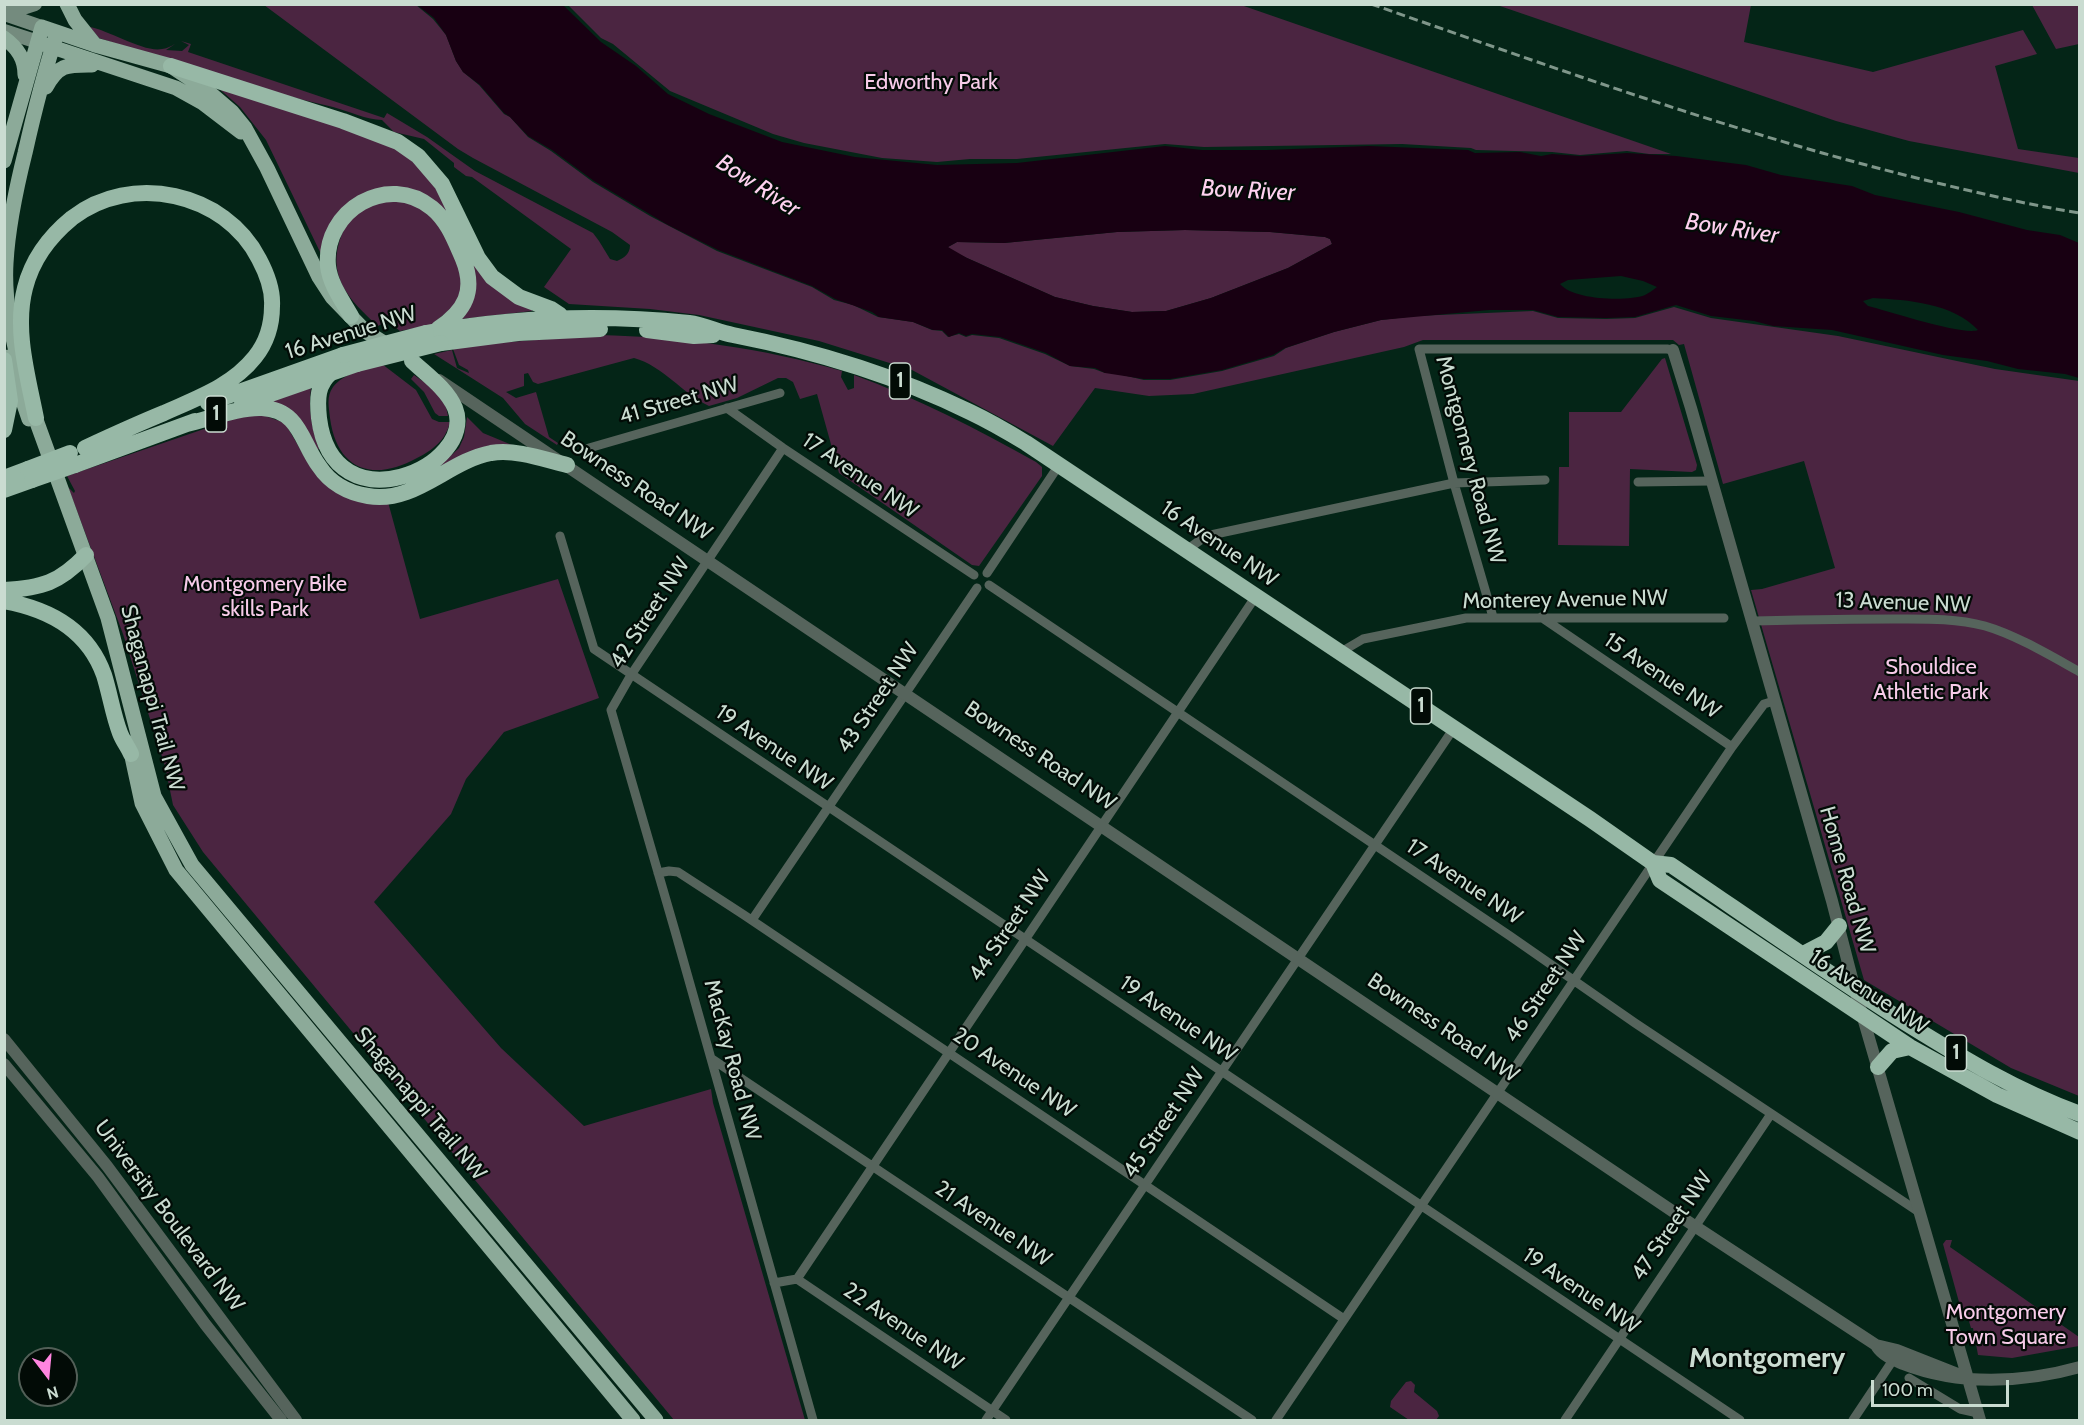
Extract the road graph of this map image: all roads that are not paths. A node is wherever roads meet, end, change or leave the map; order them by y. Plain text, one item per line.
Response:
1 (35, 4) edge
2 (67, 4) edge
3 (4, 14) edge
4 (4, 31) edge
5 (47, 37) junction
6 (4, 38) edge
7 (95, 45) junction
8 (104, 65) junction
9 (171, 66) junction
10 (25, 85) junction
11 (37, 103) junction
12 (250, 139) junction
13 (4, 161) edge
14 (351, 316) junction
15 (564, 318) junction
16 (726, 334) junction
17 (434, 336) junction
18 (4, 345) edge
19 (1673, 350) joint
20 (350, 359) junction
21 (4, 360) edge
22 (412, 361) junction
23 (332, 372) junction
24 (780, 393) dead end
25 (727, 408) junction
26 (36, 418) junction
27 (187, 424) junction
28 (4, 430) edge
29 (589, 448) dead end
30 (783, 448) junction
31 (77, 455) junction
32 (567, 465) junction
33 (1059, 465) junction
34 (30, 474) junction
35 (4, 478) edge
36 (1545, 480) dead end
37 (1711, 481) junction
38 (1638, 482) dead end
39 (1454, 483) junction
40 (4, 490) edge
41 (560, 536) dead end
42 (1188, 549) junction
43 (83, 558) junction
44 (707, 561) junction
45 (987, 573) junction
46 (974, 575) junction
47 (989, 585) junction
48 (977, 588) junction
49 (4, 590) edge
50 (1256, 596) junction
51 (4, 601) edge
52 (1492, 617) junction
53 (1541, 617) junction
54 (1724, 618) dead end
55 (1751, 621) junction
56 (1341, 652) junction
57 (2079, 672) edge
58 (632, 675) junction
59 (905, 693) junction
60 (1774, 701) junction
61 (611, 710) joint
62 (1178, 713) junction
63 (1454, 728) junction
64 (1732, 747) junction
65 (131, 754) junction
66 (828, 807) junction
67 (1102, 825) junction
68 (1374, 845) junction
69 (1653, 863) junction
70 (658, 873) junction
71 (752, 920) junction
72 (1839, 926) junction
73 (1024, 939) junction
74 (1803, 954) junction
75 (1297, 958) junction
76 (1574, 980) junction
77 (1855, 990) junction
78 (1862, 1016) junction
79 (4, 1040) edge
80 (1910, 1047) junction
81 (949, 1053) junction
82 (712, 1059) junction
83 (4, 1064) edge
84 (1878, 1067) junction
85 (1221, 1072) junction
86 (1499, 1093) junction
87 (1771, 1114) junction
88 (2079, 1114) edge
89 (2079, 1132) edge
90 (873, 1166) junction
91 (1146, 1185) junction
92 (1421, 1207) junction
93 (1919, 1212) junction
94 (1696, 1227) junction
95 (797, 1279) junction
96 (774, 1283) junction
97 (1069, 1299) junction
98 (1344, 1319) junction
99 (1619, 1340) junction
100 (1876, 1345) junction
101 (1893, 1360) junction
102 (2079, 1367) edge
103 (1909, 1378) dead end
104 (1968, 1378) junction
105 (992, 1411) junction
106 (1978, 1417) edge
107 (281, 1420) edge
108 (296, 1420) edge
109 (633, 1420) edge
110 (656, 1420) edge
111 (813, 1420) edge
112 (986, 1420) edge
113 (1006, 1420) edge
114 (1252, 1420) edge
115 (1276, 1420) edge
116 (1565, 1420) edge
117 (1740, 1420) edge
118 (1852, 1420) edge

1 - 3 main road
2 - 7 main road
3 - 5 main road, Bowness Road NW
4 - 5 main road, Bowness Road NW
5 - 7 main road, Bowness Road NW
5 - 8 main road, Bowness Road NW
5 - 10 main road
5 - 11 main road, Shaganappi Trail NW
6 - 10 main road
7 - 9 main road, Bowness Road NW
8 - 11 main road
8 - 12 main road, Bowness Road NW
9 - 12 main road, Bowness Road NW
9 - 15 highway
10 - 13 main road
11 - 26 main road, Shaganappi Trail NW
12 - 14 main road, Bowness Road NW
14 - 17 highway
14 - 22 main road, Bowness Road NW
15 - 16 highway, 16 Avenue NW / 1
15 - 17 highway, 16 Avenue NW / 1
16 - 17 highway, 16 Avenue NW / 1
16 - 33 highway, 16 Avenue NW / 1
17 - 20 highway, 16 Avenue NW / 1, bridge
18 - 43 main road, Shaganappi Trail NW
19 - 37 street, Home Road NW
19 - 39 street, Montgomery Road NW
20 - 23 highway, 16 Avenue NW / 1
20 - 31 highway, 16 Avenue NW / 1
21 - 28 highway
22 - 23 highway
22 - 32 street, Bowness Road NW
23 - 27 highway, 16 Avenue NW / 1
24 - 25 street, 41 Street NW
25 - 29 street, 41 Street NW
25 - 30 street, 17 Avenue NW
26 - 31 highway
26 - 43 main road, Shaganappi Trail NW
27 - 31 highway, 16 Avenue NW / 1
27 - 32 highway
30 - 44 street, 42 Street NW
30 - 46 street, 17 Avenue NW
31 - 34 highway, 16 Avenue NW / 1, bridge
32 - 44 street, Bowness Road NW
33 - 42 highway, 16 Avenue NW / 1
33 - 45 street
34 - 35 highway, 16 Avenue NW / 1
34 - 40 highway, 16 Avenue NW / 1
36 - 39 street
37 - 38 street
37 - 55 street, Home Road NW
39 - 42 street
39 - 52 street, Montgomery Road NW
41 - 58 street, 19 Avenue NW
42 - 50 highway, 16 Avenue NW / 1
43 - 49 highway
43 - 65 main road, Shaganappi Trail NW
43 - 110 main road, Shaganappi Trail NW
44 - 58 street, 42 Street NW
44 - 59 street, Bowness Road NW
45 - 46 street
45 - 47 street
46 - 48 street
47 - 48 street
47 - 62 street, 17 Avenue NW
48 - 59 street, 43 Street NW
50 - 56 highway, 16 Avenue NW / 1
50 - 62 street, 44 Street NW
51 - 65 highway
52 - 53 street, Monterey Avenue NW
52 - 56 street, Monterey Avenue NW
53 - 54 street, Monterey Avenue NW
53 - 64 street, 15 Avenue NW
55 - 57 street, 13 Avenue NW
55 - 60 street, Home Road NW
56 - 63 highway, 16 Avenue NW / 1
58 - 61 street, 42 Street NW
58 - 66 street, 19 Avenue NW
59 - 66 street, 43 Street NW
59 - 67 street, Bowness Road NW
60 - 64 street, 46 Street NW
60 - 72 street, Home Road NW
61 - 70 street, MacKay Road NW
62 - 67 street, 44 Street NW
62 - 68 street, 17 Avenue NW
63 - 68 street, 45 Street NW
63 - 69 highway, 16 Avenue NW / 1
64 - 69 street, 46 Street NW
65 - 109 main road, Shaganappi Trail NW
66 - 71 street, 43 Street NW
66 - 73 street, 19 Avenue NW
67 - 73 street, 44 Street NW
67 - 75 street, Bowness Road NW
68 - 75 street, 45 Street NW
68 - 76 street, 17 Avenue NW
69 - 74 highway, 16 Avenue NW / 1
69 - 76 street, 46 Street NW
69 - 78 highway, 16 Avenue NW / 1
70 - 71 street, 20 Avenue NW
70 - 82 street, MacKay Road NW
71 - 81 street, 20 Avenue NW
72 - 74 highway
72 - 77 street, Home Road NW
73 - 81 street, 44 Street NW
73 - 85 street, 19 Avenue NW
74 - 77 highway, 16 Avenue NW / 1
75 - 85 street, 45 Street NW
75 - 86 street, Bowness Road NW
76 - 86 street, 46 Street NW
76 - 87 street, 17 Avenue NW
77 - 78 street, Home Road NW
77 - 88 highway, 16 Avenue NW / 1
78 - 80 highway, 16 Avenue NW / 1
78 - 84 street, Home Road NW
79 - 108 street, University Boulevard NW
80 - 84 highway
80 - 89 highway, 16 Avenue NW / 1
81 - 90 street, 44 Street NW
81 - 91 street, 20 Avenue NW
82 - 90 street, 21 Avenue NW
82 - 96 street, MacKay Road NW
83 - 107 street, University Boulevard NW
84 - 93 street, Home Road NW
85 - 91 street, 45 Street NW
85 - 92 street, 19 Avenue NW
86 - 92 street, 46 Street NW
86 - 94 street, Bowness Road NW
87 - 93 street, 17 Avenue NW
87 - 94 street, 47 Street NW
90 - 95 street, 44 Street NW
90 - 97 street, 21 Avenue NW
91 - 97 street, 45 Street NW
91 - 98 street, 20 Avenue NW
92 - 98 street, 46 Street NW
92 - 99 street, 19 Avenue NW
93 - 104 street, Home Road NW
94 - 99 street, 47 Street NW
94 - 100 street, Bowness Road NW
95 - 96 street
95 - 105 street, 22 Avenue NW
96 - 111 street, MacKay Road NW
97 - 105 street, 45 Street NW
97 - 114 street, 21 Avenue NW
98 - 115 street, 46 Street NW
99 - 116 street, 47 Street NW
99 - 117 street, 19 Avenue NW
100 - 101 street, Bowness Road NW
100 - 104 street, Bowness Road NW
101 - 104 street, Bowness Road NW
101 - 118 street
102 - 104 street, Bowness Road NW
103 - 106 street
104 - 106 street, Home Road NW
105 - 112 street, 45 Street NW
105 - 113 street, 22 Avenue NW

